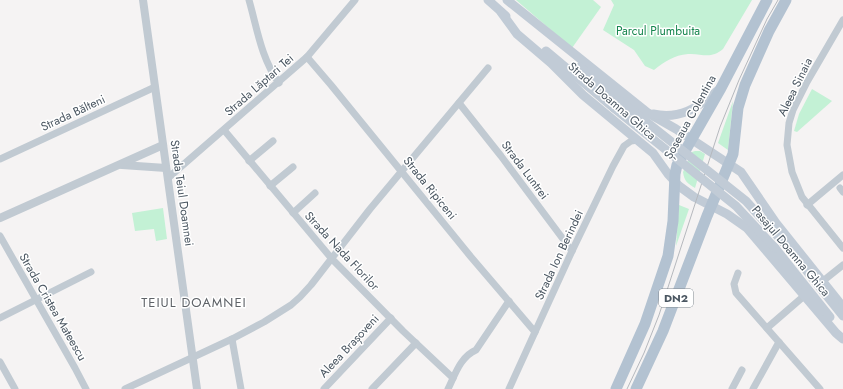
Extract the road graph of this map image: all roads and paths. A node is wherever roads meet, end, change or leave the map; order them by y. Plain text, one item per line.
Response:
1 (143, 0) edge
2 (249, 0) edge
3 (355, 0) edge
4 (488, 0) edge
5 (501, 0) edge
6 (507, 0) edge
7 (767, 0) edge
8 (786, 0) edge
9 (501, 12) junction
10 (843, 20) edge
11 (529, 36) joint
12 (307, 57) junction
13 (488, 68) dead end
14 (279, 82) junction
15 (155, 87) junction
16 (721, 88) junction
17 (459, 103) junction
18 (617, 104) junction
19 (648, 113) junction
20 (224, 130) junction
21 (691, 139) junction
22 (638, 140) junction
23 (273, 141) dead end
24 (163, 145) junction
25 (0, 159) edge
26 (249, 160) junction
27 (729, 164) junction
28 (119, 165) junction
29 (166, 168) junction
30 (293, 168) dead end
31 (402, 171) junction
32 (843, 175) edge
33 (168, 178) junction
34 (674, 181) junction
35 (270, 186) junction
36 (315, 193) dead end
37 (807, 204) junction
38 (711, 205) junction
39 (293, 213) junction
40 (0, 218) edge
41 (0, 236) edge
42 (843, 248) edge
43 (572, 251) junction
44 (332, 259) junction
45 (843, 265) edge
46 (91, 272) dead end
47 (738, 273) dead end
48 (823, 281) junction
49 (804, 296) junction
50 (35, 300) junction
51 (509, 301) junction
52 (843, 307) edge
53 (843, 316) edge
54 (0, 318) edge
55 (391, 318) junction
56 (767, 328) junction
57 (536, 332) junction
58 (843, 334) edge
59 (232, 339) junction
60 (843, 339) edge
61 (779, 342) junction
62 (416, 343) junction
63 (192, 357) junction
64 (0, 362) edge
65 (742, 370) dead end
66 (453, 378) junction
67 (15, 389) edge
68 (86, 389) edge
69 (125, 389) edge
70 (197, 389) edge
71 (241, 389) edge
72 (324, 389) edge
73 (372, 389) edge
74 (448, 389) edge
75 (509, 389) edge
76 (616, 389) edge
77 (636, 389) edge
78 (732, 389) edge
79 (753, 389) edge
80 (820, 389) edge

1 - 15 street, Strada Teiul Doamnei
2 - 14 street
3 - 12 street, Strada Lăptari Tei
4 - 9 main road, Strada Doamna Ghica
5 - 18 main road, Pasajul Doamna Ghica
6 - 19 main road, Strada Doamna Ghica
7 - 16 main road, Șoseaua Colentina / DN2
8 - 27 main road, DN2
9 - 11 main road, Strada Doamna Ghica
9 - 22 main road, Strada Doamna Ghica
10 - 37 street, Aleea Sinaia
11 - 18 main road, Pasajul Doamna Ghica
12 - 14 street, Strada Lăptari Tei
12 - 31 street, Strada Ripiceni
13 - 17 street
14 - 20 street, Strada Lăptari Tei
15 - 24 street, Strada Teiul Doamnei
15 - 25 street, Strada Bălteni
16 - 19 main road
16 - 21 main road, Șoseaua Colentina / DN2
17 - 31 street
17 - 43 street, Strada Luntrei
18 - 53 main road, Pasajul Doamna Ghica, bridge
18 - 58 main road, Pasajul Doamna Ghica, bridge
19 - 21 main road, Strada Doamna Ghica
20 - 26 street, Strada Nada Florilor
20 - 33 street, Strada Lăptari Tei
21 - 27 main road, Strada Doamna Ghica
21 - 34 main road, Șoseaua Colentina / DN2
22 - 34 main road, Strada Doamna Ghica
22 - 43 street, Strada Ion Berindei
23 - 26 street
24 - 28 street
24 - 29 street, Strada Teiul Doamnei
26 - 35 street, Strada Nada Florilor
27 - 38 main road, DN2
27 - 48 main road, Strada Doamna Ghica
28 - 29 street
28 - 40 street
29 - 33 street, Strada Teiul Doamnei
30 - 35 street
31 - 44 street
31 - 51 street, Strada Ripiceni
32 - 37 street
33 - 63 street, Strada Teiul Doamnei
34 - 38 main road, Strada Doamna Ghica
34 - 76 main road, Șoseaua Colentina / DN2
35 - 39 street, Strada Nada Florilor
36 - 39 street
37 - 42 street, Aleea Sinaia
38 - 49 main road, Strada Doamna Ghica
38 - 77 main road, DN2
39 - 44 street, Strada Nada Florilor
41 - 50 street, Strada Cristea Mateescu
43 - 57 street, Strada Ion Berindei
44 - 55 street, Strada Nada Florilor
44 - 59 street
45 - 48 street
46 - 50 street
47 - 56 street
48 - 52 main road, Strada Doamna Ghica
49 - 56 street
49 - 60 main road, Strada Doamna Ghica
50 - 54 street
50 - 68 street, Strada Cristea Mateescu
51 - 57 street, Strada Ripiceni
51 - 66 street
55 - 62 street, Strada Nada Florilor
55 - 72 street, Aleea Brașoveni
56 - 61 street
57 - 75 street, Strada Ion Berindei
59 - 63 street
59 - 71 street
61 - 79 street
61 - 80 street
62 - 66 street, Strada Nada Florilor
62 - 73 street
63 - 69 street
63 - 70 street, Strada Teiul Doamnei
64 - 67 street
65 - 78 street
66 - 74 street

